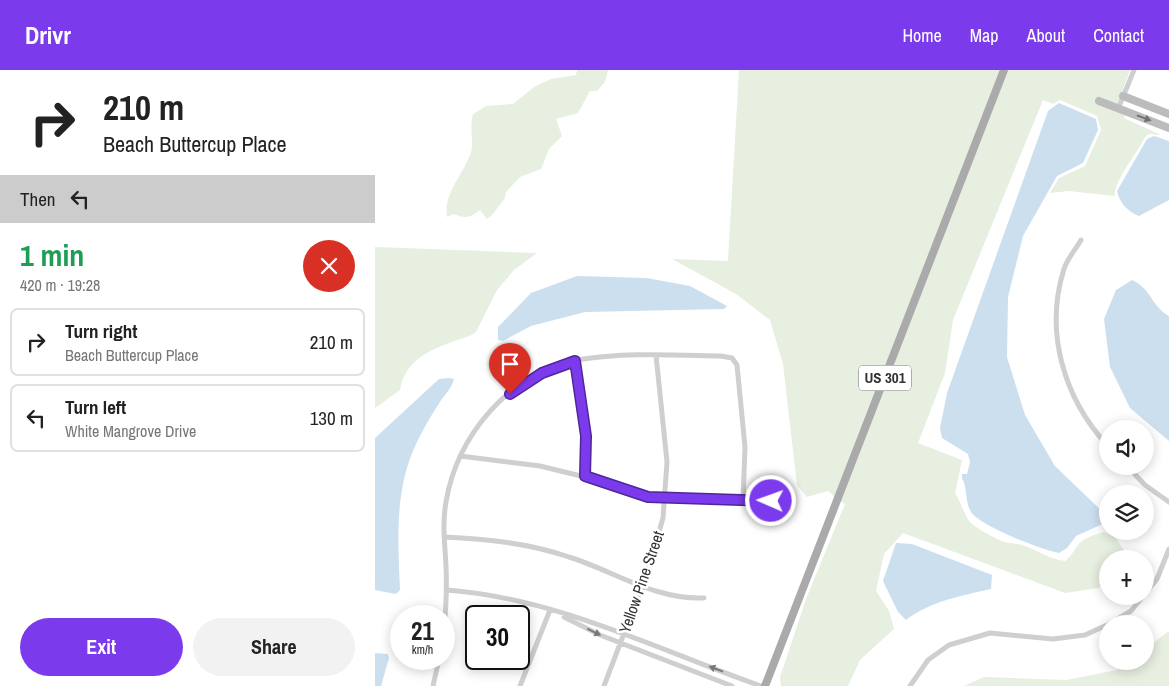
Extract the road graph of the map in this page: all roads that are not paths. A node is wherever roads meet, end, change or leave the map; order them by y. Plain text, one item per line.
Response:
1 (1004, 70) edge
2 (1134, 70) edge
3 (1123, 96) junction
4 (1099, 101) dead end
5 (1118, 109) junction
6 (1169, 114) edge
7 (1169, 128) edge
8 (1081, 240) dead end
9 (656, 355) junction
10 (575, 361) junction
11 (1099, 434) edge
12 (460, 456) junction
13 (1136, 475) edge
14 (585, 476) junction
15 (666, 498) junction
16 (743, 500) junction
17 (785, 502) dead end
18 (1169, 502) edge
19 (444, 537) junction
20 (1169, 549) edge
21 (1154, 582) edge
22 (642, 587) junction
23 (447, 590) junction
24 (703, 598) dead end
25 (446, 605) edge
26 (1135, 605) edge
27 (550, 610) junction
28 (1123, 615) edge
29 (1099, 628) edge
30 (624, 634) junction
31 (620, 643) junction
32 (437, 670) edge
33 (433, 686) edge
34 (520, 686) edge
35 (603, 686) edge
36 (732, 686) edge
37 (761, 686) edge
38 (765, 686) edge
39 (910, 686) edge

1 - 38 main road, US 301
2 - 3 street
3 - 5 street
3 - 6 street
4 - 5 street
5 -> 7 street
8 - 11 street
9 - 10 street
9 - 15 street, Yellow Pine Street
9 - 16 street
10 - 12 street
10 - 14 street
12 - 14 street
12 - 19 street
13 - 18 street
14 - 15 street
15 - 16 street
15 - 22 street, Yellow Pine Street
16 - 17 street
19 - 22 street
19 - 23 street
20 - 21 street
22 - 24 street
22 - 30 street, Yellow Pine Street
23 - 25 street
23 - 27 street
26 - 28 street
27 - 30 street
27 -> 31 street
27 - 34 street
29 - 39 street
30 - 31 street, Yellow Pine Street
37 -> 30 street
31 - 35 street, Yellow Pine Street
31 - 36 street
32 - 33 street

